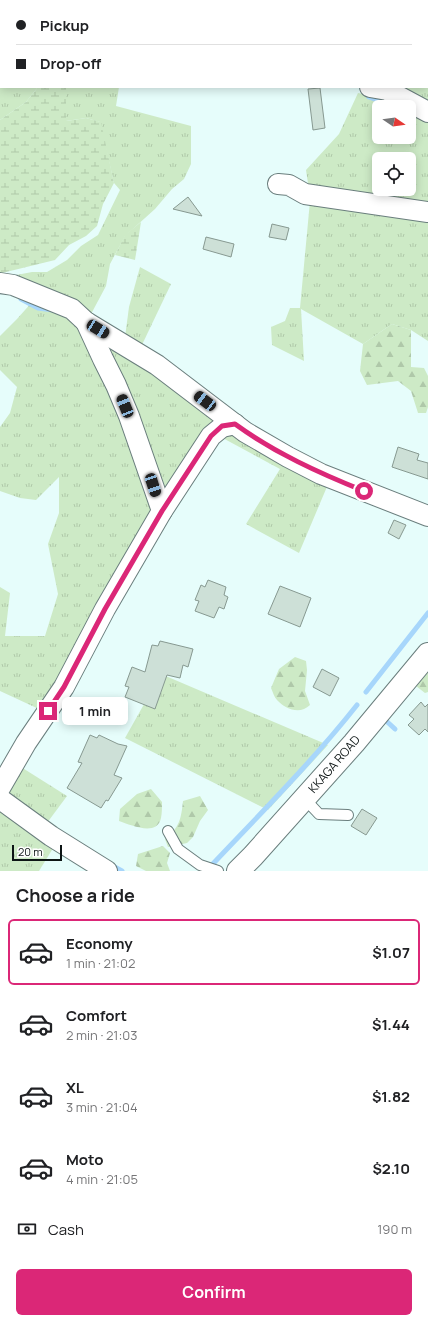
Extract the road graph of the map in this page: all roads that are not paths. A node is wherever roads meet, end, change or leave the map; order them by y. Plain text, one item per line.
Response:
1 (376, 88) edge
2 (428, 112) edge
3 (278, 184) dead end
4 (428, 212) edge
5 (0, 283) edge
6 (86, 322) junction
7 (235, 424) junction
8 (162, 511) junction
9 (428, 516) edge
10 (428, 654) edge
11 (0, 788) edge
12 (304, 798) junction
13 (0, 799) edge
14 (348, 815) dead end
15 (168, 831) dead end
16 (107, 871) edge
17 (218, 871) edge
18 (238, 871) edge

1 - 2 street
3 - 4 street
5 - 6 street
6 - 7 street
6 - 8 street
7 - 8 street
7 - 9 street
8 - 11 street
10 - 12 street, KKAGA ROAD
12 - 14 lane
12 - 18 street, KKAGA ROAD
13 - 16 street
15 - 17 lane

